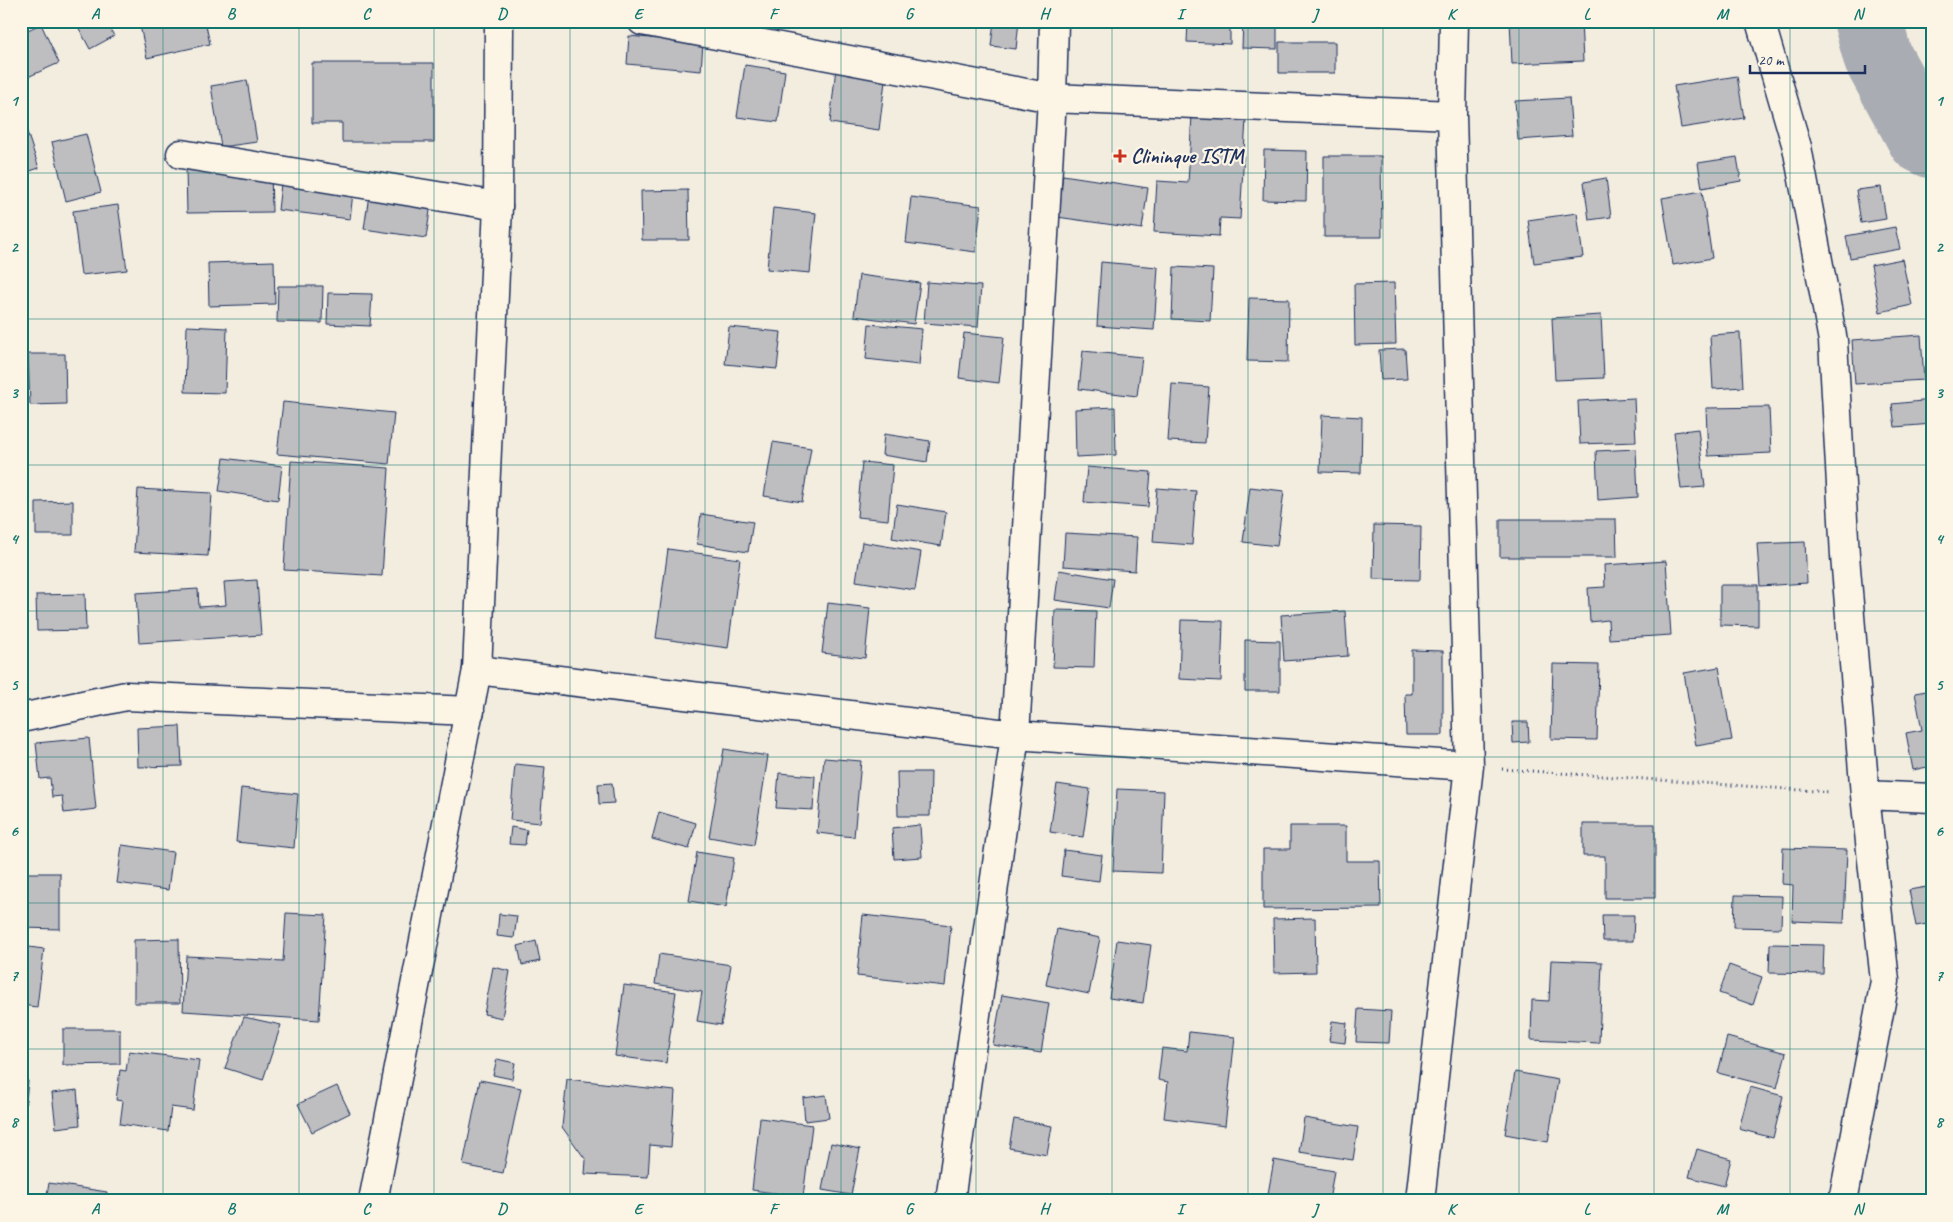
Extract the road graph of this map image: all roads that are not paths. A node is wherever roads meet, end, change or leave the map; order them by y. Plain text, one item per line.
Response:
1 (499, 21) edge
2 (642, 21) edge
3 (1054, 21) edge
4 (1454, 21) edge
5 (1760, 21) edge
6 (1052, 98) junction
7 (1452, 115) junction
8 (181, 154) dead end
9 (498, 206) junction
10 (476, 670) junction
11 (470, 711) junction
12 (21, 718) edge
13 (1015, 735) junction
14 (1469, 766) junction
15 (1865, 794) junction
16 (1932, 798) edge
17 (373, 1201) edge
18 (950, 1201) edge
19 (1420, 1201) edge
20 (1843, 1201) edge

1 - 9 street
2 - 6 street
3 - 6 street
4 - 7 street
5 - 15 street
6 - 7 street
6 - 13 street
7 - 14 street
8 - 9 street
9 - 10 street
10 - 11 street
10 - 13 street
11 - 12 street
11 - 17 street
13 - 14 street
13 - 18 street
14 - 19 street
15 - 16 street
15 - 20 street

